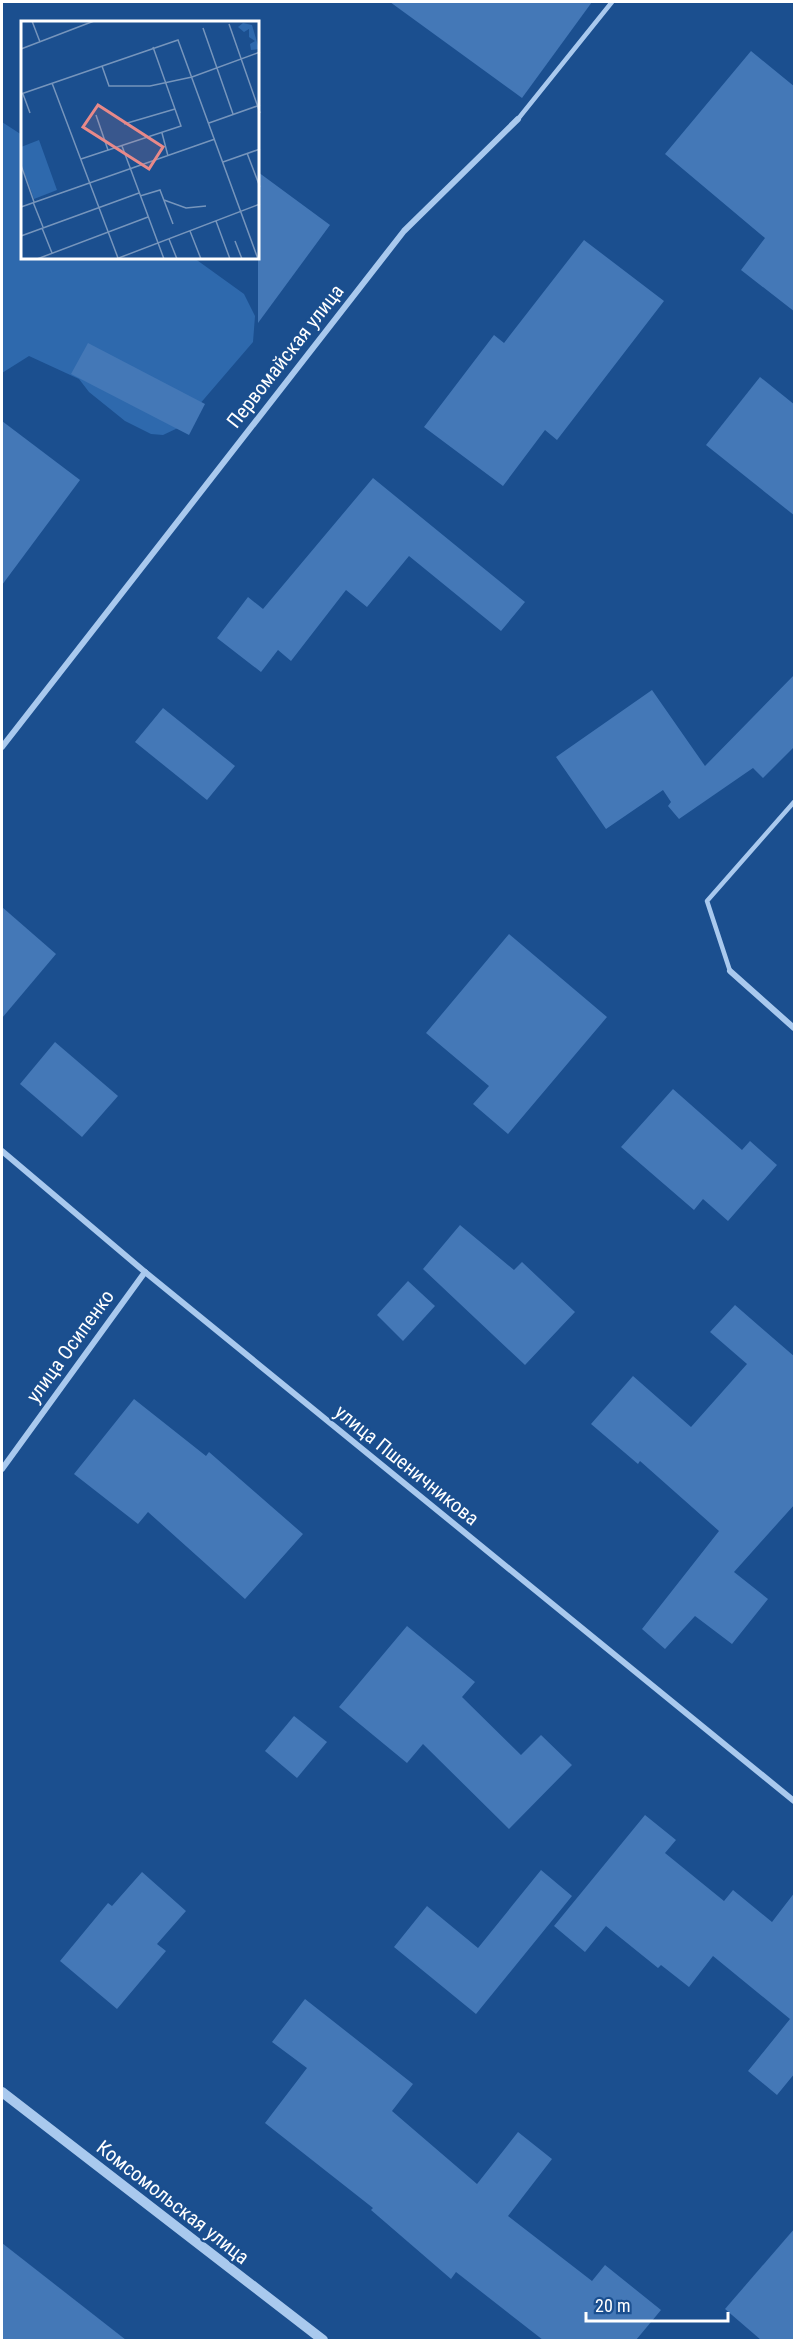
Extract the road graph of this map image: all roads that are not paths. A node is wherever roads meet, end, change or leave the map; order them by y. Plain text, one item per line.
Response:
1 (612, 2) edge
2 (518, 119) joint
3 (2, 747) edge
4 (795, 802) edge
5 (730, 971) joint
6 (795, 1028) edge
7 (2, 1151) edge
8 (145, 1272) junction
9 (2, 1468) edge
10 (795, 1801) edge
11 (2, 2092) edge
12 (323, 2340) edge

1 - 2 lane, Первомайская улица
2 - 3 street, Первомайская улица
4 - 5 lane
5 - 6 street
7 - 8 street, улица Пшеничникова
8 - 9 street, улица Осипенко
8 - 10 street, улица Пшеничникова
11 - 12 street, Комсомольская улица

